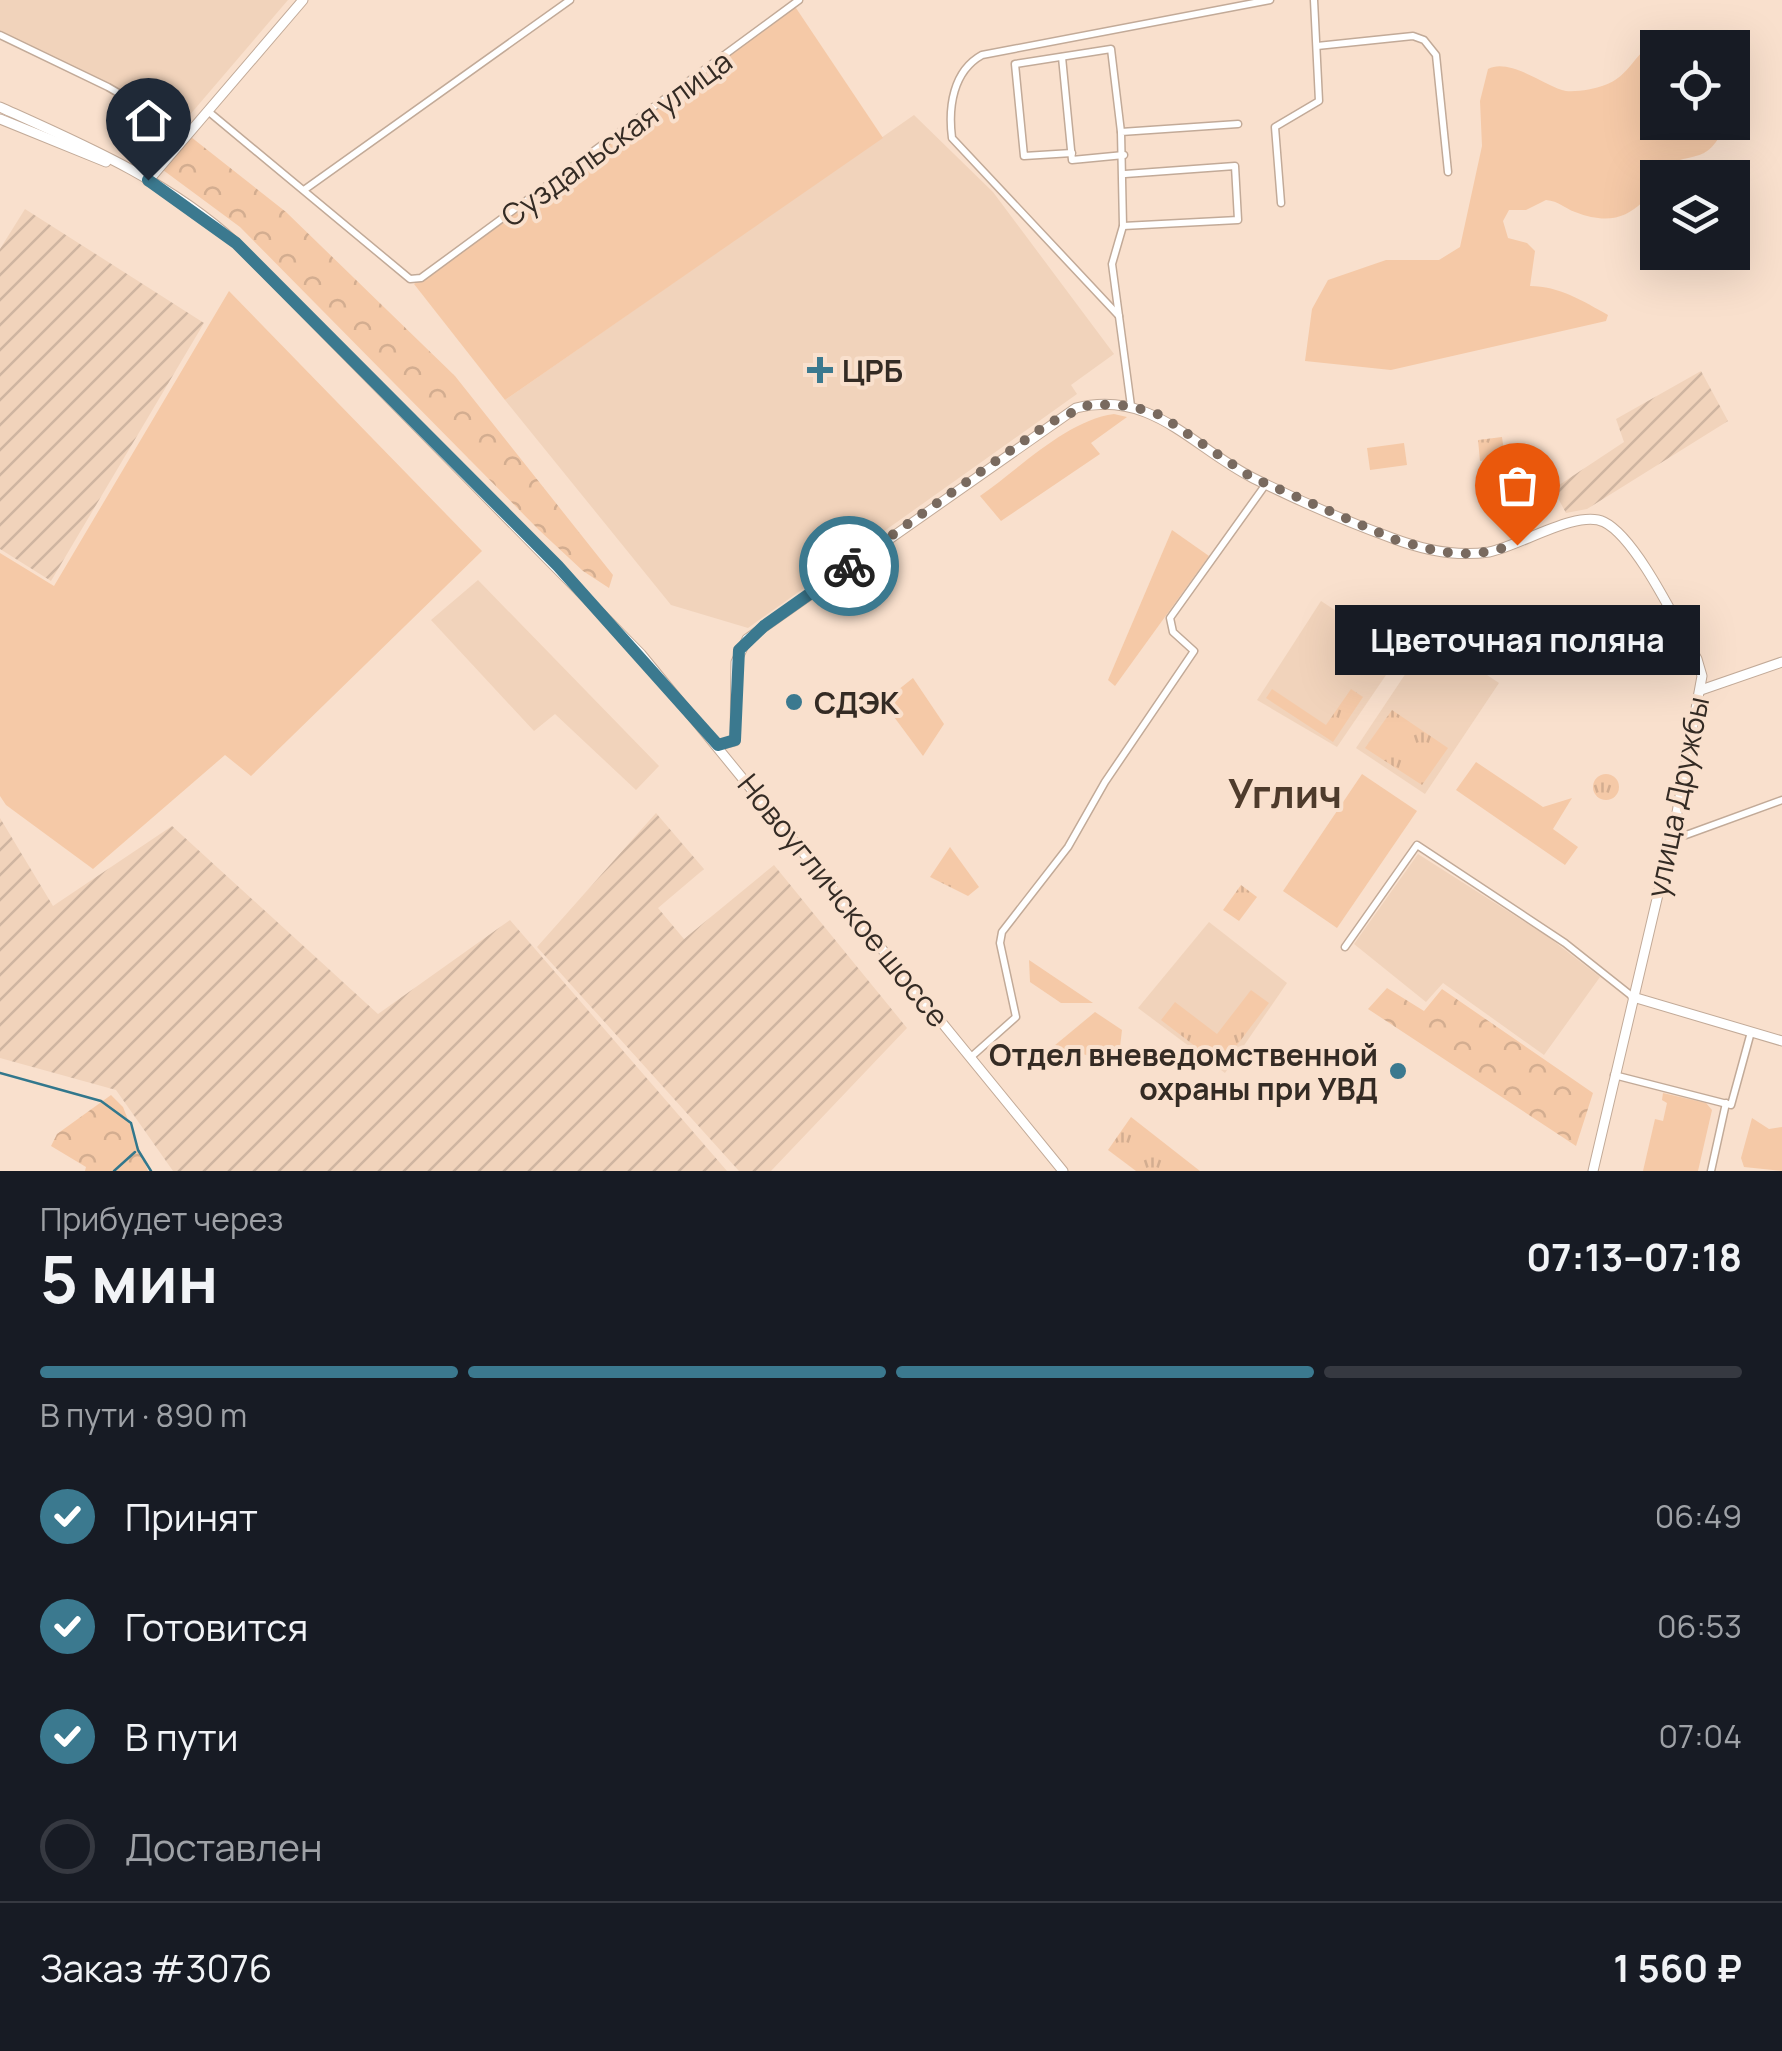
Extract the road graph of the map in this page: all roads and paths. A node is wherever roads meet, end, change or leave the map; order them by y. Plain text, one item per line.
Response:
1 (303, 0) edge
2 (570, 0) edge
3 (800, 0) edge
4 (1270, 0) edge
5 (1314, 0) edge
6 (0, 36) edge
7 (1316, 46) junction
8 (1062, 57) junction
9 (0, 107) edge
10 (208, 112) junction
11 (0, 120) edge
12 (1238, 124) dead end
13 (1120, 132) junction
14 (190, 134) junction
15 (1072, 153) junction
16 (1124, 155) junction
17 (114, 164) junction
18 (1448, 172) dead end
19 (1125, 174) junction
20 (148, 180) junction
21 (304, 190) junction
22 (1282, 203) dead end
23 (1123, 226) junction
24 (1118, 316) junction
25 (1131, 406) junction
26 (1266, 484) junction
27 (1782, 662) edge
28 (1701, 690) junction
29 (735, 740) junction
30 (718, 745) junction
31 (732, 762) junction
32 (1782, 800) edge
33 (1672, 833) junction
34 (1346, 947) dead end
35 (1633, 997) junction
36 (1751, 1031) junction
37 (1782, 1040) edge
38 (971, 1057) junction
39 (1614, 1075) junction
40 (1726, 1103) junction
41 (1064, 1171) edge
42 (1593, 1171) edge
43 (1711, 1171) edge

1 - 10 street
2 - 21 street
3 - 21 street, Суздальская улица
4 - 24 street
5 - 7 street
6 - 14 street
7 - 18 street
7 - 22 street
8 - 13 street
8 - 15 street
8 - 15 street
9 - 17 street, Новоугличское шоссе
10 - 14 street
10 - 21 street
11 - 17 street, Новоугличское шоссе
12 - 13 street
13 - 16 street
14 - 20 street
15 - 16 street
16 - 19 street
17 - 20 street, Новоугличское шоссе
19 - 23 street
19 - 23 street
20 - 30 street, Новоугличское шоссе
23 - 24 street
24 - 25 street
25 - 26 street, улица Дружбы
25 - 29 street, улица Дружбы
26 - 28 street, улица Дружбы
26 - 38 street, Новоугличское шоссе
27 - 28 street
28 - 33 street, улица Дружбы
29 - 30 street
29 - 31 street, улица Дружбы
30 - 31 street, Новоугличское шоссе
31 - 38 street, Новоугличское шоссе
32 - 33 street
33 - 35 street, улица Дружбы
34 - 35 street
35 - 36 street
35 - 39 street, улица Дружбы
36 - 37 street
36 - 40 street
38 - 41 street, Новоугличское шоссе
39 - 40 street
39 - 42 street, улица Дружбы
40 - 43 street

